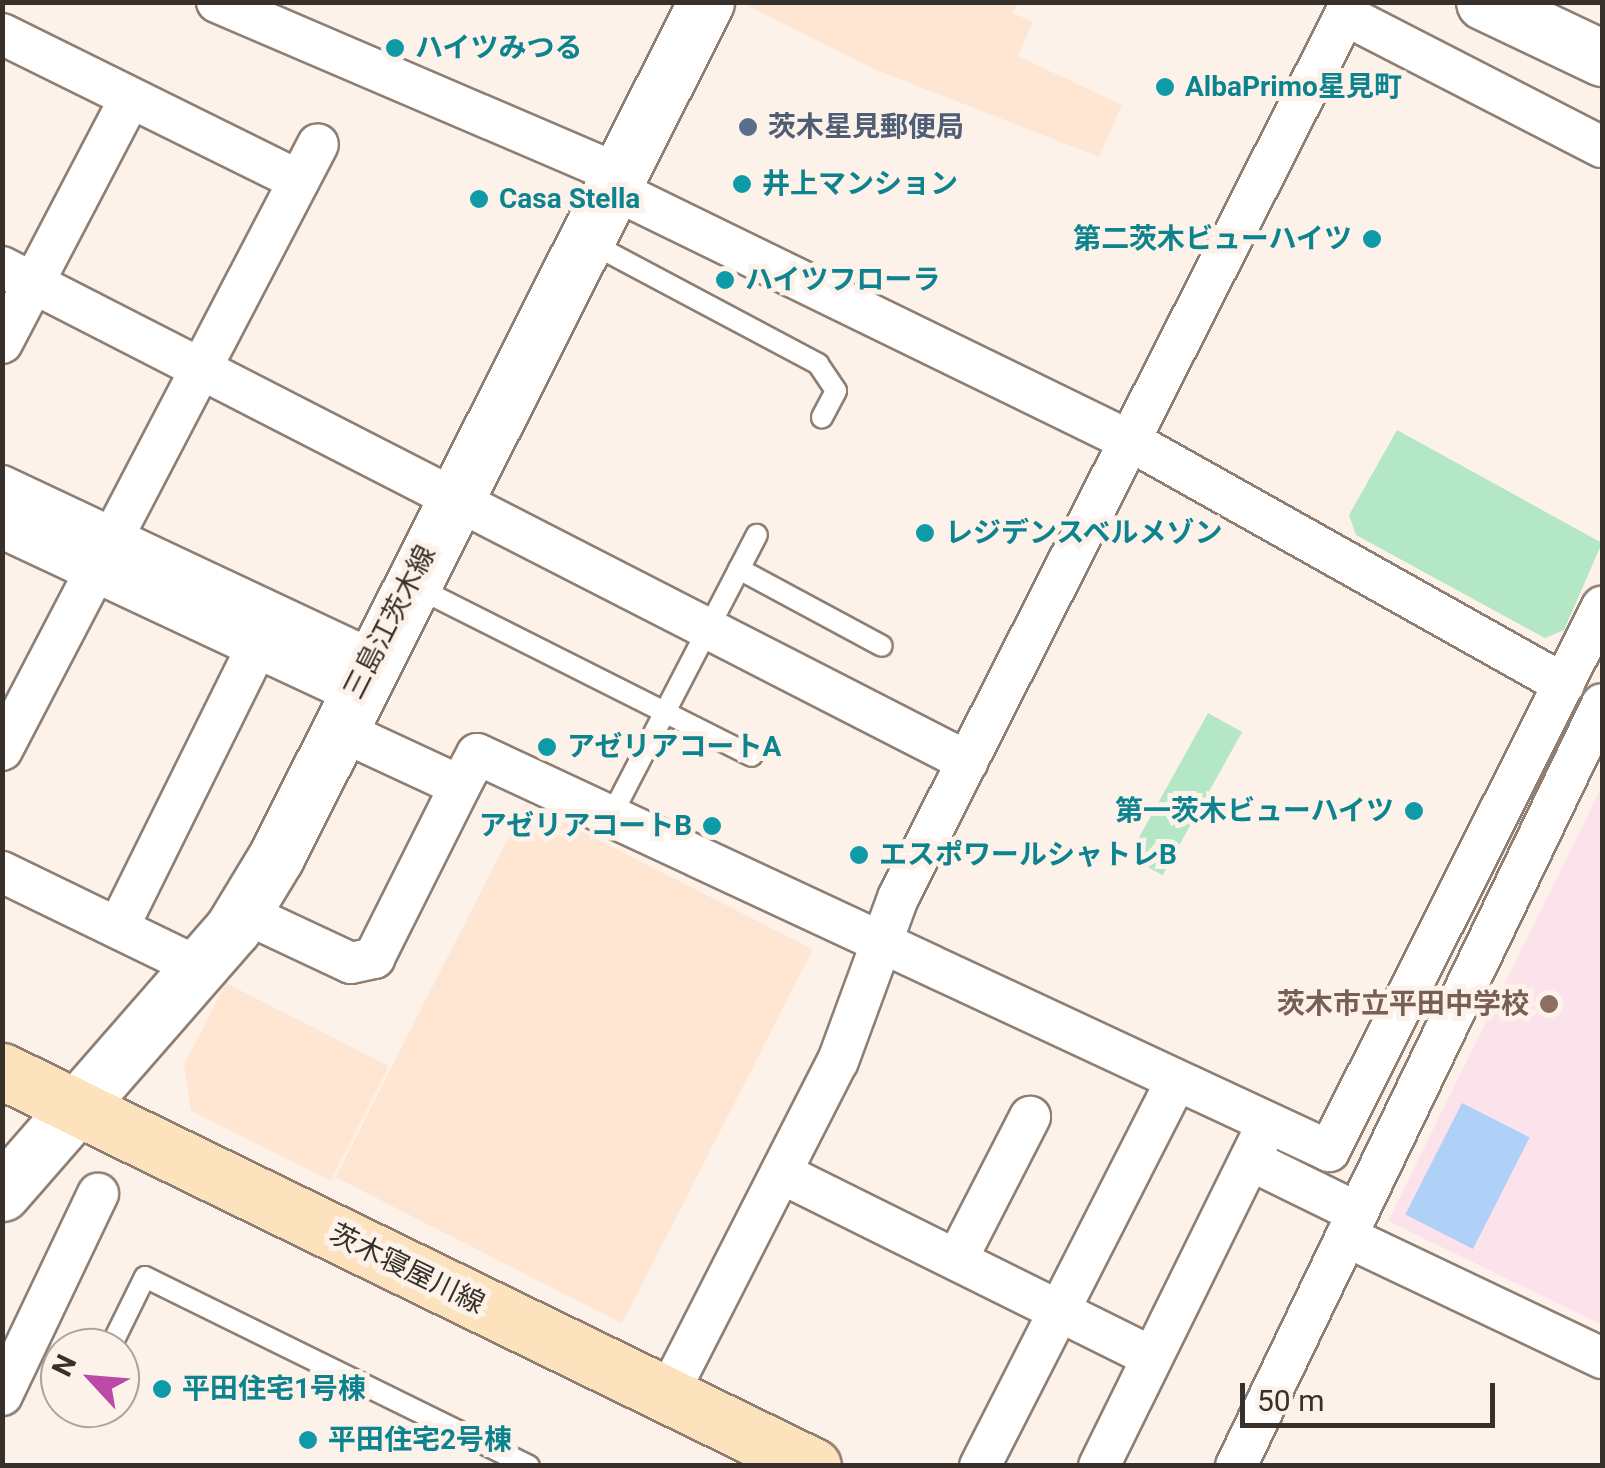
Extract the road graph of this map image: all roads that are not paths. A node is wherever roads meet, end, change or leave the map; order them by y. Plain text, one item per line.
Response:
1 (217, 2) edge
2 (706, 2) edge
3 (1484, 2) edge
4 (2, 34) edge
5 (1602, 58) edge
6 (130, 98) junction
7 (318, 144) dead end
8 (1602, 147) edge
9 (299, 181) junction
10 (617, 182) junction
11 (587, 241) junction
12 (18, 274) edge
13 (2, 343) edge
14 (202, 367) junction
15 (822, 417) dead end
16 (1134, 443) junction
17 (2, 486) edge
18 (454, 494) junction
19 (2, 528) edge
20 (757, 535) dead end
21 (105, 553) junction
22 (739, 568) junction
23 (410, 583) junction
24 (1602, 607) edge
25 (709, 627) junction
26 (265, 630) junction
27 (882, 646) dead end
28 (1564, 684) junction
29 (354, 694) junction
30 (1602, 704) edge
31 (664, 712) junction
32 (2, 750) edge
33 (752, 756) dead end
34 (968, 762) junction
35 (460, 786) junction
36 (610, 818) junction
37 (2, 872) edge
38 (242, 912) junction
39 (118, 928) junction
40 (880, 947) junction
41 (200, 968) junction
42 (2, 1071) edge
43 (1176, 1081) junction
44 (79, 1108) junction
45 (1030, 1117) dead end
46 (1268, 1123) junction
47 (1250, 1160) junction
48 (781, 1173) junction
49 (2, 1193) edge
50 (98, 1194) dead end
51 (1352, 1224) junction
52 (957, 1259) junction
53 (1060, 1308) junction
54 (120, 1328) edge
55 (1152, 1357) junction
56 (1602, 1358) edge
57 (668, 1394) junction
58 (2, 1396) edge
59 (530, 1466) edge
60 (813, 1466) edge
61 (980, 1466) edge
62 (1099, 1466) edge
63 (1236, 1466) edge

1 - 10 street
2 - 10 main road, 三島江茨木線
3 - 5 main road
4 - 6 street
6 - 9 street
6 - 12 street
7 - 9 street
8 - 16 street
9 - 14 street
10 - 11 main road, 三島江茨木線
10 - 16 street
11 - 15 lane
11 - 18 main road, 三島江茨木線
12 - 13 street
12 - 14 street
14 - 18 street
14 - 21 street
16 - 28 street
16 - 34 street
17 - 21 street
18 - 23 main road, 三島江茨木線
18 - 25 street
19 - 21 street
20 - 22 lane
21 - 26 street
21 - 32 street
22 - 25 lane
22 - 27 lane
23 - 29 main road, 三島江茨木線
23 - 31 lane
24 - 28 street
25 - 31 lane
25 - 34 street
26 - 29 street
26 - 39 street
28 - 46 street
29 - 35 street
29 - 38 main road, 三島江茨木線
30 - 51 street
31 - 33 lane
31 - 36 lane
34 - 40 street
35 - 36 street
35 - 38 street
36 - 40 street
37 - 39 street
38 - 41 main road, 三島江茨木線
39 - 41 street
40 - 43 street
40 - 48 street
41 - 44 main road, 三島江茨木線
42 - 44 main road, 茨木寝屋川線
43 - 46 street
43 - 53 street
44 - 49 main road, 三島江茨木線
44 - 57 main road, 茨木寝屋川線
45 - 52 street
46 - 47 street
47 - 51 street
47 - 55 street
48 - 52 street
48 - 57 street
50 - 58 street
51 - 56 street
51 - 63 street
52 - 53 street
53 - 55 street
53 - 61 street
54 - 59 lane
55 - 62 street
57 - 60 main road, 茨木寝屋川線

